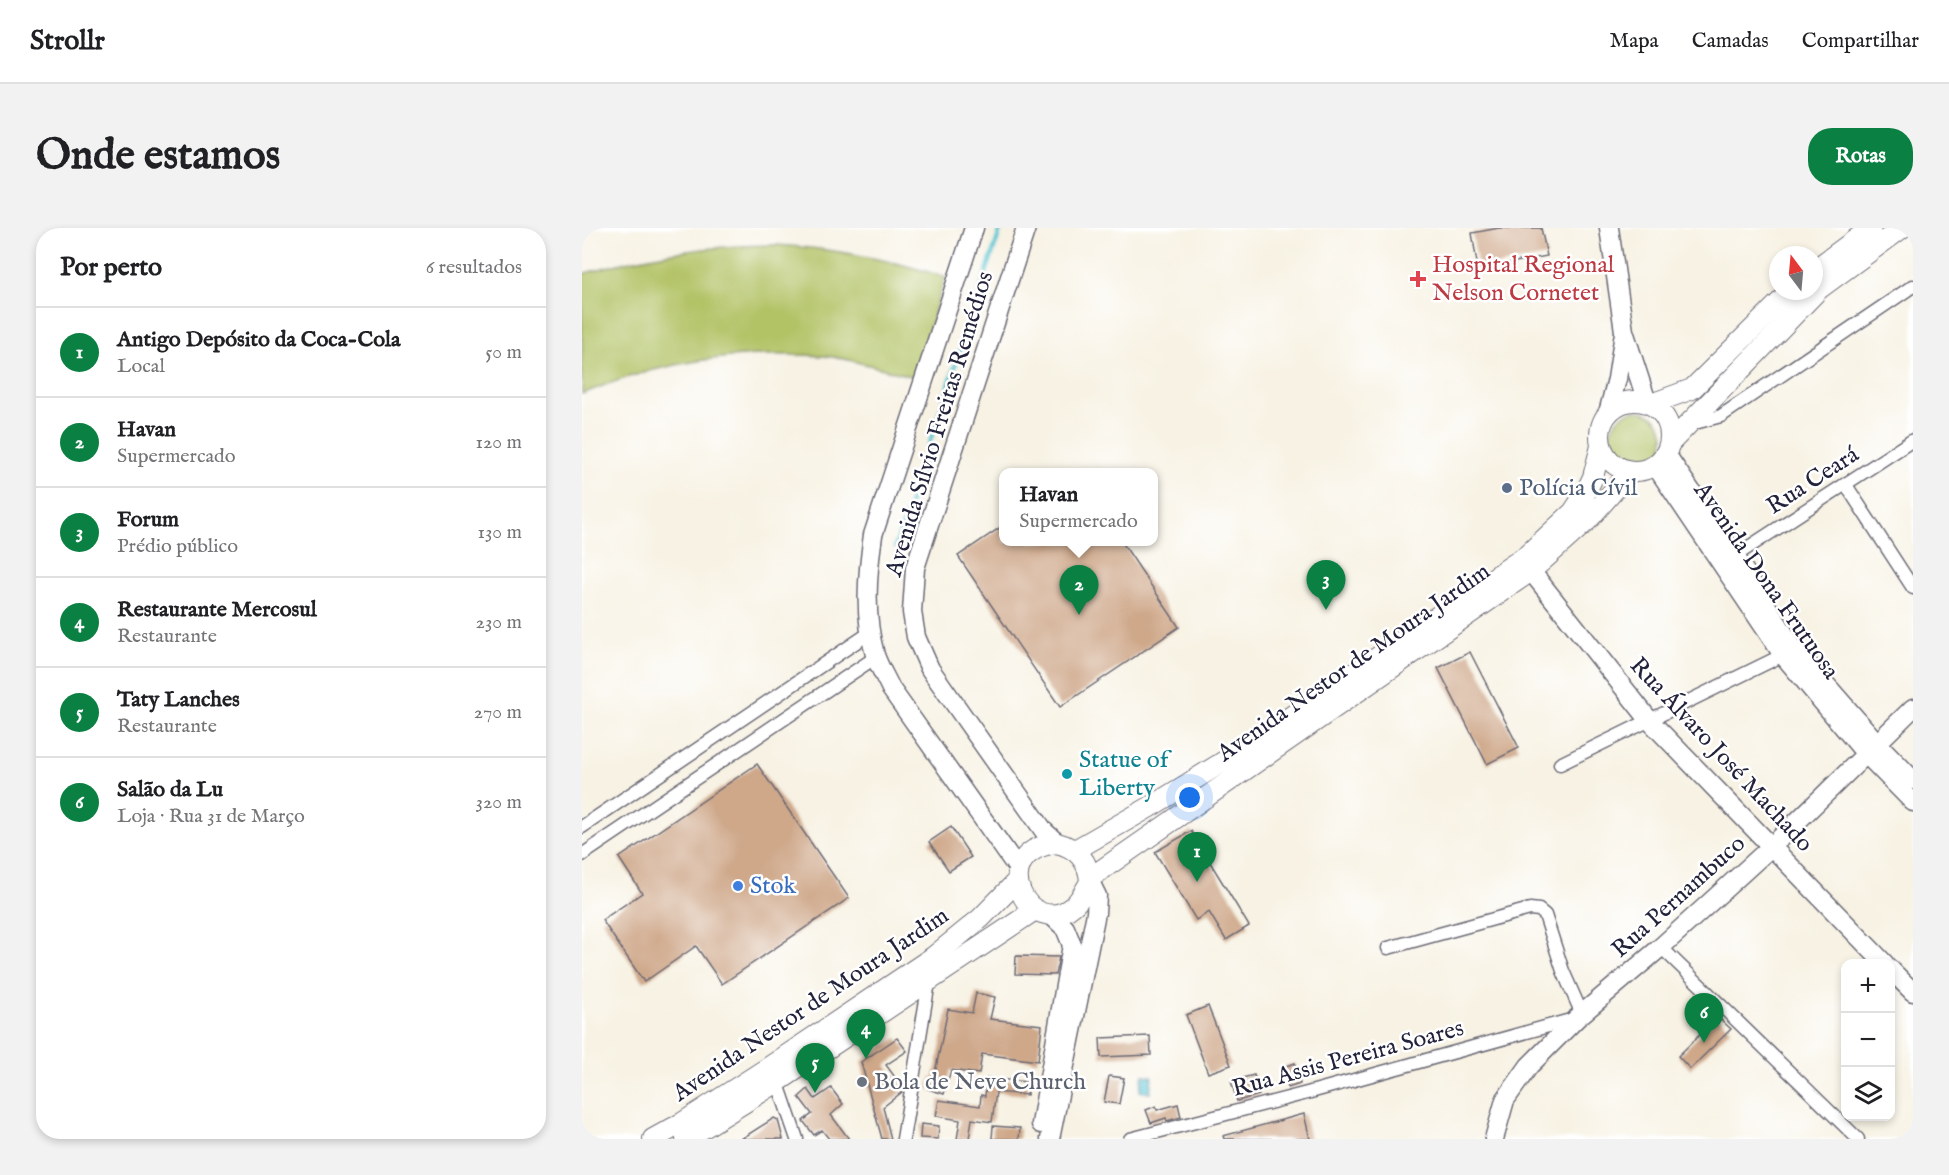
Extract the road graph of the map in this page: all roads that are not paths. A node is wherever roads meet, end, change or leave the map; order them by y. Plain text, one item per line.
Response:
1 (974, 228) edge
2 (1026, 228) edge
3 (1608, 228) edge
4 (1871, 228) edge
5 (1902, 228) edge
6 (1823, 263) edge
7 (1913, 286) edge
8 (1782, 300) edge
9 (1624, 331) junction
10 (1649, 403) junction
11 (1608, 413) junction
12 (1687, 424) junction
13 (1913, 440) edge
14 (1601, 446) junction
15 (1664, 454) junction
16 (1631, 471) junction
17 (1846, 486) junction
18 (1735, 556) junction
19 (1531, 572) junction
20 (1913, 588) edge
21 (871, 632) junction
22 (1783, 655) junction
23 (876, 657) junction
24 (1376, 670) junction
25 (1913, 708) edge
26 (1650, 721) junction
27 (1872, 749) junction
28 (1560, 764) dead end
29 (1913, 780) edge
30 (1913, 802) edge
31 (582, 827) edge
32 (1066, 846) junction
33 (1771, 847) junction
34 (582, 855) edge
35 (1018, 875) junction
36 (1090, 880) junction
37 (1043, 912) junction
38 (1661, 947) junction
39 (1388, 948) dead end
40 (1881, 959) edge
41 (1895, 974) edge
42 (929, 982) junction
43 (1913, 992) edge
44 (1579, 1016) junction
45 (774, 1074) junction
46 (653, 1139) edge
47 (686, 1139) edge
48 (797, 1139) edge
49 (903, 1139) edge
50 (1038, 1139) edge
51 (1050, 1139) edge
52 (1130, 1139) edge
53 (1494, 1139) edge
54 (1858, 1139) edge

1 - 21 street, Avenida Sílvio Freitas Remédios
2 - 32 street, Avenida Sílvio Freitas Remédios
3 - 9 street
4 - 6 main road
5 - 12 main road
7 - 12 street
8 - 10 main road
9 - 10 street
9 - 11 street
10 - 11 main road
10 - 15 main road
11 - 14 main road, Avenida Nestor de Moura Jardim
12 - 15 main road
13 - 17 street, Rua Ceará
14 - 16 main road
14 - 24 main road, Avenida Nestor de Moura Jardim
15 - 16 main road
15 - 18 street, Avenida Dona Frutuosa
15 - 22 street, Avenida Dona Frutuosa
16 - 19 main road, Avenida Nestor de Moura Jardim
17 - 18 street, Rua Ceará
17 - 20 street
18 - 27 street, Avenida Dona Frutuosa
19 - 24 main road, Avenida Nestor de Moura Jardim
19 - 26 street, Rua Álvaro José Machado
21 - 23 street, Avenida Sílvio Freitas Remédios
21 - 31 street
22 - 26 street
22 - 27 street, Avenida Dona Frutuosa
23 - 34 street
23 - 35 street, Avenida Sílvio Freitas Remédios
24 - 32 main road, Avenida Nestor de Moura Jardim
24 - 36 main road, Avenida Nestor de Moura Jardim
25 - 27 street, Rua Pernambuco
26 - 28 street
26 - 33 street, Rua Álvaro José Machado
27 - 29 street, Avenida Dona Frutuosa
27 - 30 street, Avenida Dona Frutuosa
27 - 33 street, Rua Pernambuco
32 - 35 main road, Avenida Nestor de Moura Jardim
32 - 36 main road
33 - 38 street, Rua Pernambuco
33 - 40 street, Rua Álvaro José Machado
35 - 37 main road
35 - 45 main road, Avenida Nestor de Moura Jardim
36 - 37 main road, Avenida Nestor de Moura Jardim
36 - 51 street
37 - 42 main road, Avenida Nestor de Moura Jardim
37 - 50 street
38 - 44 street, Rua Pernambuco
38 - 54 street
39 - 44 street
41 - 43 street
42 - 45 main road, Avenida Nestor de Moura Jardim
42 - 49 street
44 - 52 street, Rua Assis Pereira Soares
44 - 53 street, Rua Pernambuco
45 - 46 main road, Avenida Nestor de Moura Jardim
45 - 47 main road, Avenida Nestor de Moura Jardim
45 - 48 street

